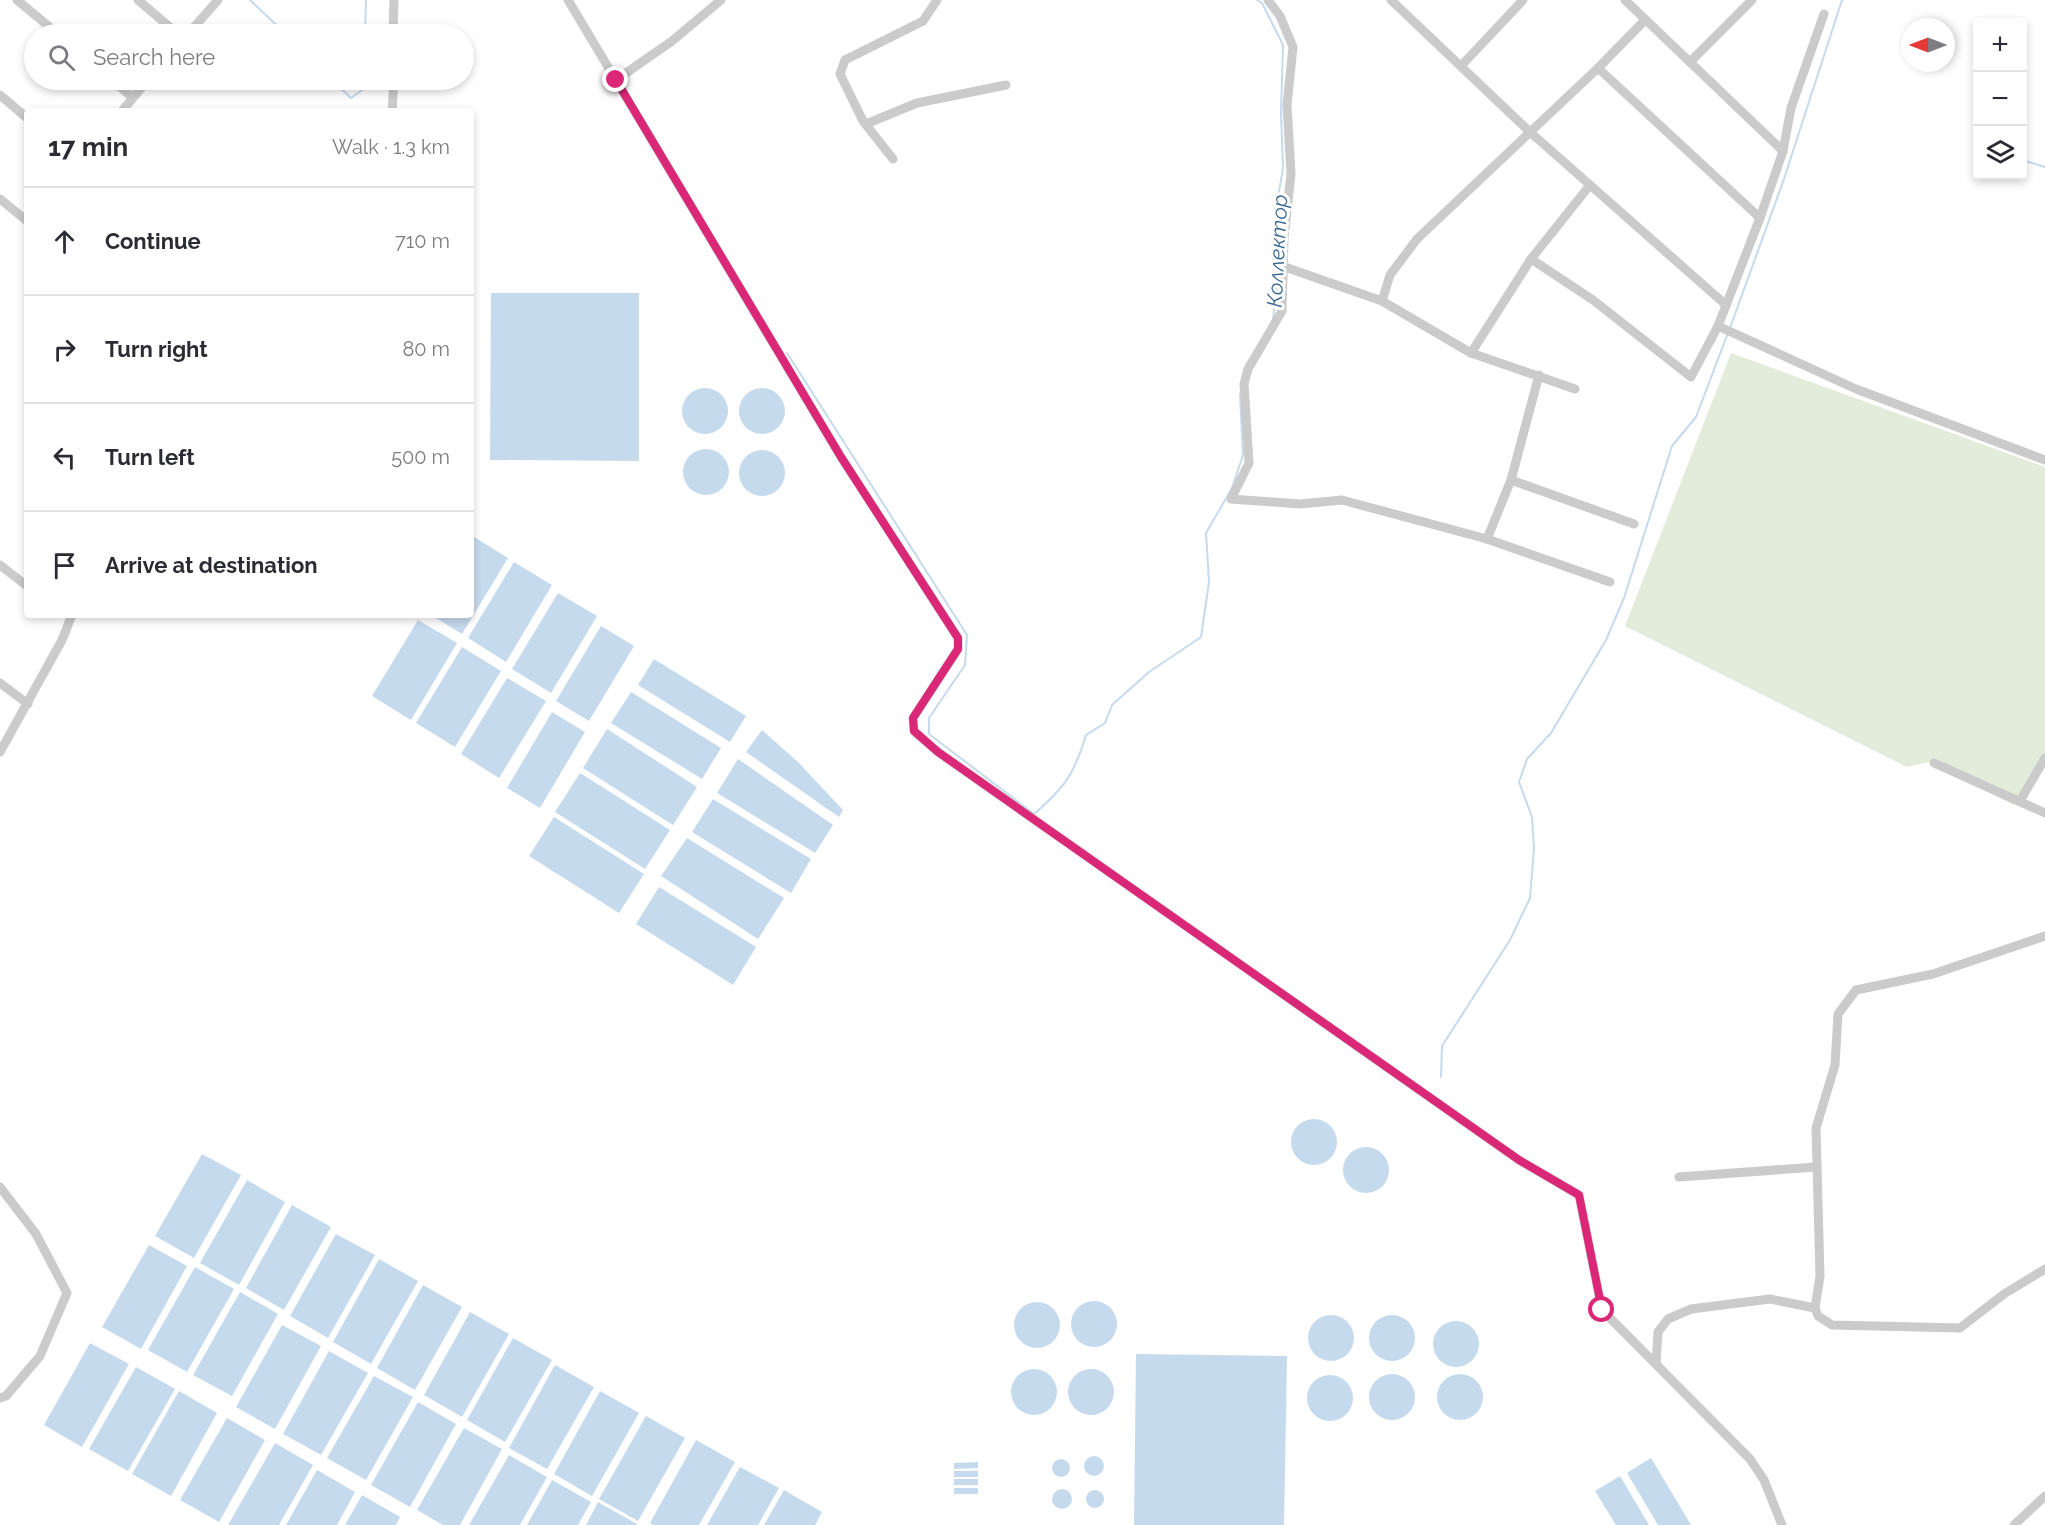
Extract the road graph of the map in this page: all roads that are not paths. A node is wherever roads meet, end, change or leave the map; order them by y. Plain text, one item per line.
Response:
1 (17, 0) edge
2 (138, 0) edge
3 (218, 0) edge
4 (394, 0) edge
5 (568, 0) edge
6 (721, 0) edge
7 (937, 0) edge
8 (1268, 0) edge
9 (1391, 0) edge
10 (1523, 0) edge
11 (1625, 0) edge
12 (1752, 0) edge
13 (1824, 14) dead end
14 (1645, 20) junction
15 (46, 24) edge
16 (166, 24) edge
17 (197, 24) edge
18 (393, 24) edge
19 (1690, 63) junction
20 (1461, 66) junction
21 (1598, 69) junction
22 (616, 80) junction
23 (1006, 85) dead end
24 (124, 90) edge
25 (138, 90) edge
26 (393, 90) edge
27 (0, 95) edge
28 (132, 96) junction
29 (124, 108) edge
30 (392, 108) edge
31 (24, 115) edge
32 (866, 124) junction
33 (1530, 132) junction
34 (1783, 151) junction
35 (893, 159) dead end
36 (1590, 185) junction
37 (0, 199) edge
38 (1760, 218) junction
39 (24, 219) edge
40 (1531, 259) junction
41 (1286, 267) junction
42 (1382, 301) junction
43 (1726, 304) junction
44 (1725, 330) junction
45 (1471, 353) junction
46 (1539, 375) junction
47 (1575, 389) dead end
48 (2045, 460) edge
49 (1511, 480) junction
50 (1634, 524) dead end
51 (1487, 539) junction
52 (0, 566) edge
53 (1610, 582) dead end
54 (24, 584) edge
55 (71, 618) edge
56 (0, 683) edge
57 (28, 704) junction
58 (0, 752) edge
59 (2045, 758) edge
60 (1934, 763) dead end
61 (2020, 801) junction
62 (2045, 813) edge
63 (2045, 936) edge
64 (1815, 1167) junction
65 (1679, 1177) dead end
66 (0, 1187) edge
67 (2045, 1269) edge
68 (1815, 1308) junction
69 (1656, 1364) junction
70 (0, 1398) edge
71 (2045, 1496) edge
72 (1782, 1525) edge
73 (2014, 1525) edge

1 - 15 street
2 - 16 street
3 - 17 street
4 - 18 street
5 - 22 street
6 - 22 street
7 - 32 street
8 - 41 street
9 - 20 street
10 - 20 street
11 - 14 street
12 - 19 street
13 - 34 street
14 - 19 street
14 - 21 street
19 - 34 street
20 - 33 street
21 - 33 street
21 - 38 street
22 - 69 street
23 - 32 street
24 - 28 street
25 - 28 street
26 - 30 street
27 - 31 street
28 - 29 street
32 - 35 street
33 - 36 street
33 - 42 street
34 - 38 street
36 - 40 street
36 - 43 street
37 - 39 street
38 - 43 street
40 - 44 street
40 - 45 street
41 - 42 street
41 - 51 street
42 - 45 street
43 - 44 street
44 - 48 street
45 - 46 street
46 - 47 street
46 - 49 street
49 - 50 street
49 - 51 street
51 - 53 street
52 - 54 street
55 - 57 street
56 - 57 street
57 - 58 street
59 - 61 street
60 - 61 street
61 - 62 street
63 - 64 street
64 - 65 street
64 - 68 street
66 - 70 street
67 - 68 street
68 - 69 street
69 - 72 street
71 - 73 street

